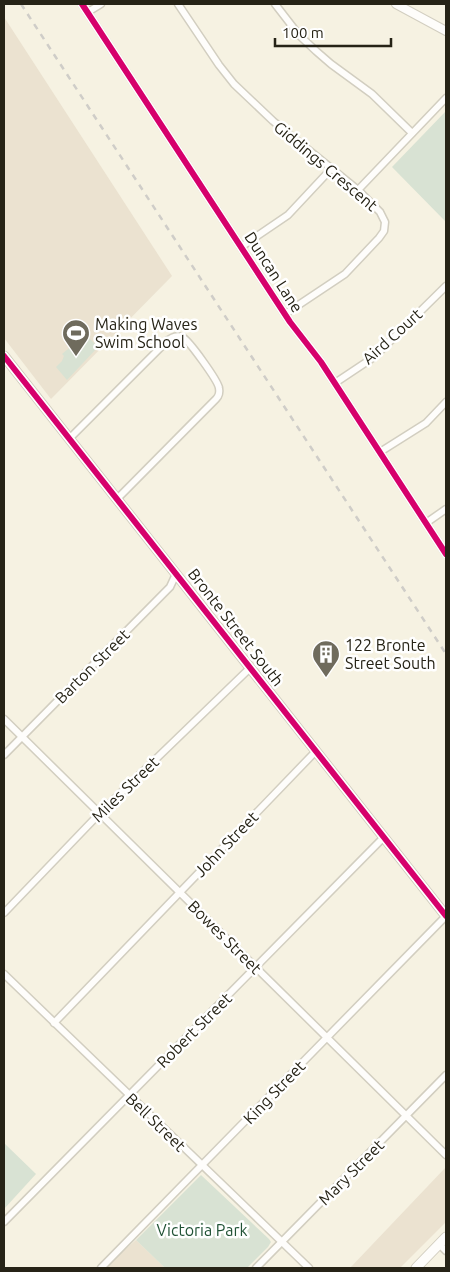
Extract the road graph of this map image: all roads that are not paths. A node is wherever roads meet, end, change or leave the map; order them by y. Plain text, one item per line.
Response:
1 (82, 4) edge
2 (101, 4) edge
3 (178, 4) edge
4 (275, 4) edge
5 (396, 4) edge
6 (88, 12) junction
7 (446, 31) edge
8 (446, 98) edge
9 (412, 133) junction
10 (332, 168) junction
11 (358, 190) junction
12 (241, 247) junction
13 (446, 286) edge
14 (285, 314) junction
15 (4, 356) edge
16 (335, 383) junction
17 (446, 402) edge
18 (69, 439) junction
19 (380, 452) junction
20 (116, 499) junction
21 (446, 509) edge
22 (426, 523) junction
23 (446, 554) edge
24 (176, 574) junction
25 (250, 668) junction
26 (4, 719) edge
27 (22, 737) junction
28 (316, 751) junction
29 (4, 755) edge
30 (100, 814) junction
31 (384, 837) junction
32 (180, 892) junction
33 (4, 913) edge
34 (446, 916) edge
35 (256, 967) junction
36 (4, 974) edge
37 (54, 1023) junction
38 (327, 1037) junction
39 (446, 1075) edge
40 (129, 1096) junction
41 (406, 1116) junction
42 (446, 1155) edge
43 (202, 1165) junction
44 (4, 1222) edge
45 (443, 1240) edge
46 (282, 1242) junction
47 (446, 1251) edge
48 (101, 1268) edge
49 (256, 1268) edge
50 (309, 1268) edge
51 (416, 1268) edge

1 - 6 street, Duncan Lane
2 - 6 street
3 - 10 street, Giddings Crescent
4 - 9 street
5 - 7 street
6 - 12 street, Duncan Lane
8 - 9 street
9 - 11 street
10 - 11 street, Giddings Crescent
10 - 12 street
11 - 14 street, Giddings Crescent
12 - 14 street, Duncan Lane
13 - 16 street, Aird Court
14 - 16 street, Duncan Lane
15 - 18 main road, Bronte Street South
16 - 19 street, Duncan Lane
17 - 19 street
18 - 20 main road, Bronte Street South
18 - 20 street
19 - 22 street, Duncan Lane
20 - 24 main road, Bronte Street South
21 - 22 street
22 - 23 street, Duncan Lane
24 - 25 main road, Bronte Street South
24 - 27 street, Barton Street
25 - 28 main road, Bronte Street South
25 - 30 street, Miles Street
26 - 27 street, Bowes Street
27 - 29 street, Barton Street
27 - 30 street, Bowes Street
28 - 31 main road, Bronte Street South
28 - 32 street, John Street
30 - 32 street, Bowes Street
30 - 33 street, Miles Street
31 - 34 main road, Bronte Street South
31 - 35 street, Robert Street
32 - 35 street, Bowes Street
32 - 37 street, John Street
34 - 38 street, King Street
35 - 38 street, Bowes Street
35 - 40 street, Robert Street
36 - 37 street, Bell Street
37 - 40 street, Bell Street
38 - 41 street, Bowes Street
38 - 43 street, King Street
39 - 41 street, Mary Street
40 - 43 street, Bell Street
40 - 44 street, Robert Street
41 - 42 street, Bowes Street
41 - 46 street, Mary Street
43 - 46 street, Bell Street
43 - 48 street, King Street
45 - 47 street
45 - 51 main road
46 - 49 street, Mary Street
46 - 50 street, Bell Street

